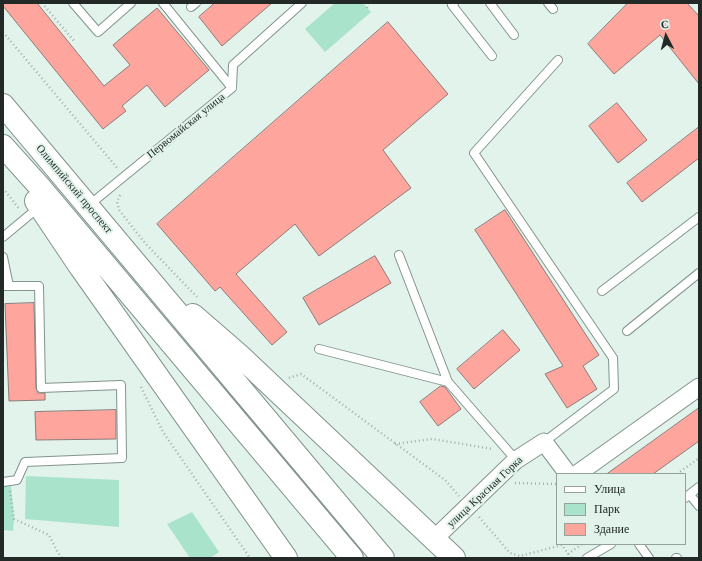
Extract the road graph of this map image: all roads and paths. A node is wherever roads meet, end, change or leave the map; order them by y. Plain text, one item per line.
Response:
1 (42, 3) edge
2 (73, 3) edge
3 (131, 3) edge
4 (163, 3) edge
5 (302, 3) edge
6 (368, 3) edge
7 (454, 3) edge
8 (490, 3) edge
9 (368, 8) dead end
10 (3, 32) edge
11 (514, 35) dead end
12 (75, 42) dead end
13 (492, 56) dead end
14 (558, 60) dead end
15 (232, 88) junction
16 (3, 105) edge
17 (3, 146) edge
18 (3, 154) edge
19 (124, 177) junction
20 (88, 206) junction
21 (40, 207) junction
22 (699, 216) edge
23 (3, 237) edge
24 (399, 255) dead end
25 (3, 257) edge
26 (144, 273) junction
27 (699, 273) edge
28 (6, 286) edge
29 (602, 291) dead end
30 (202, 302) dead end
31 (627, 331) dead end
32 (319, 349) dead end
33 (288, 378) dead end
34 (138, 382) dead end
35 (448, 382) junction
36 (699, 387) edge
37 (544, 442) junction
38 (394, 444) junction
39 (514, 456) junction
40 (699, 458) edge
41 (567, 473) edge
42 (578, 473) edge
43 (678, 473) edge
44 (6, 482) edge
45 (512, 483) dead end
46 (556, 484) edge
47 (699, 487) edge
48 (699, 494) edge
49 (688, 496) edge
50 (469, 506) junction
51 (699, 506) edge
52 (434, 539) junction
53 (580, 545) edge
54 (609, 545) edge
55 (640, 545) edge
56 (568, 554) junction
57 (62, 558) edge
58 (250, 558) edge
59 (286, 558) edge
60 (352, 558) edge
61 (383, 558) edge
62 (454, 558) edge
63 (571, 558) edge
64 (587, 558) edge
65 (649, 558) edge

1 - 12 path
2 - 3 lane
4 - 15 lane
5 - 15 lane, Первомайская улица
6 - 9 path
7 - 13 lane
8 - 11 lane
10 - 19 path
14 - 37 lane
15 - 19 lane, Первомайская улица
16 - 20 main road, Олимпийский проспект
17 - 60 main road
18 - 21 main road
19 - 20 lane, Первомайская улица
19 - 30 path
20 - 26 main road, Олимпийский проспект
21 - 23 lane
21 - 59 main road
22 - 29 lane
24 - 35 lane
25 - 28 lane
26 - 52 main road
26 - 61 main road
27 - 31 lane
28 - 44 lane
32 - 35 lane
33 - 38 path
34 - 58 path
35 - 39 lane
36 - 42 street
37 - 39 street, улица Красная Горка
37 - 41 street
38 - 39 path
38 - 50 path
39 - 50 street, улица Красная Горка
40 - 43 path
44 - 57 path
45 - 46 path
47 - 49 lane
48 - 49 lane
49 - 51 lane
50 - 52 street, улица Красная Горка
50 - 56 path
52 - 62 main road
53 - 56 path
54 - 64 lane
55 - 65 lane
56 - 63 path

